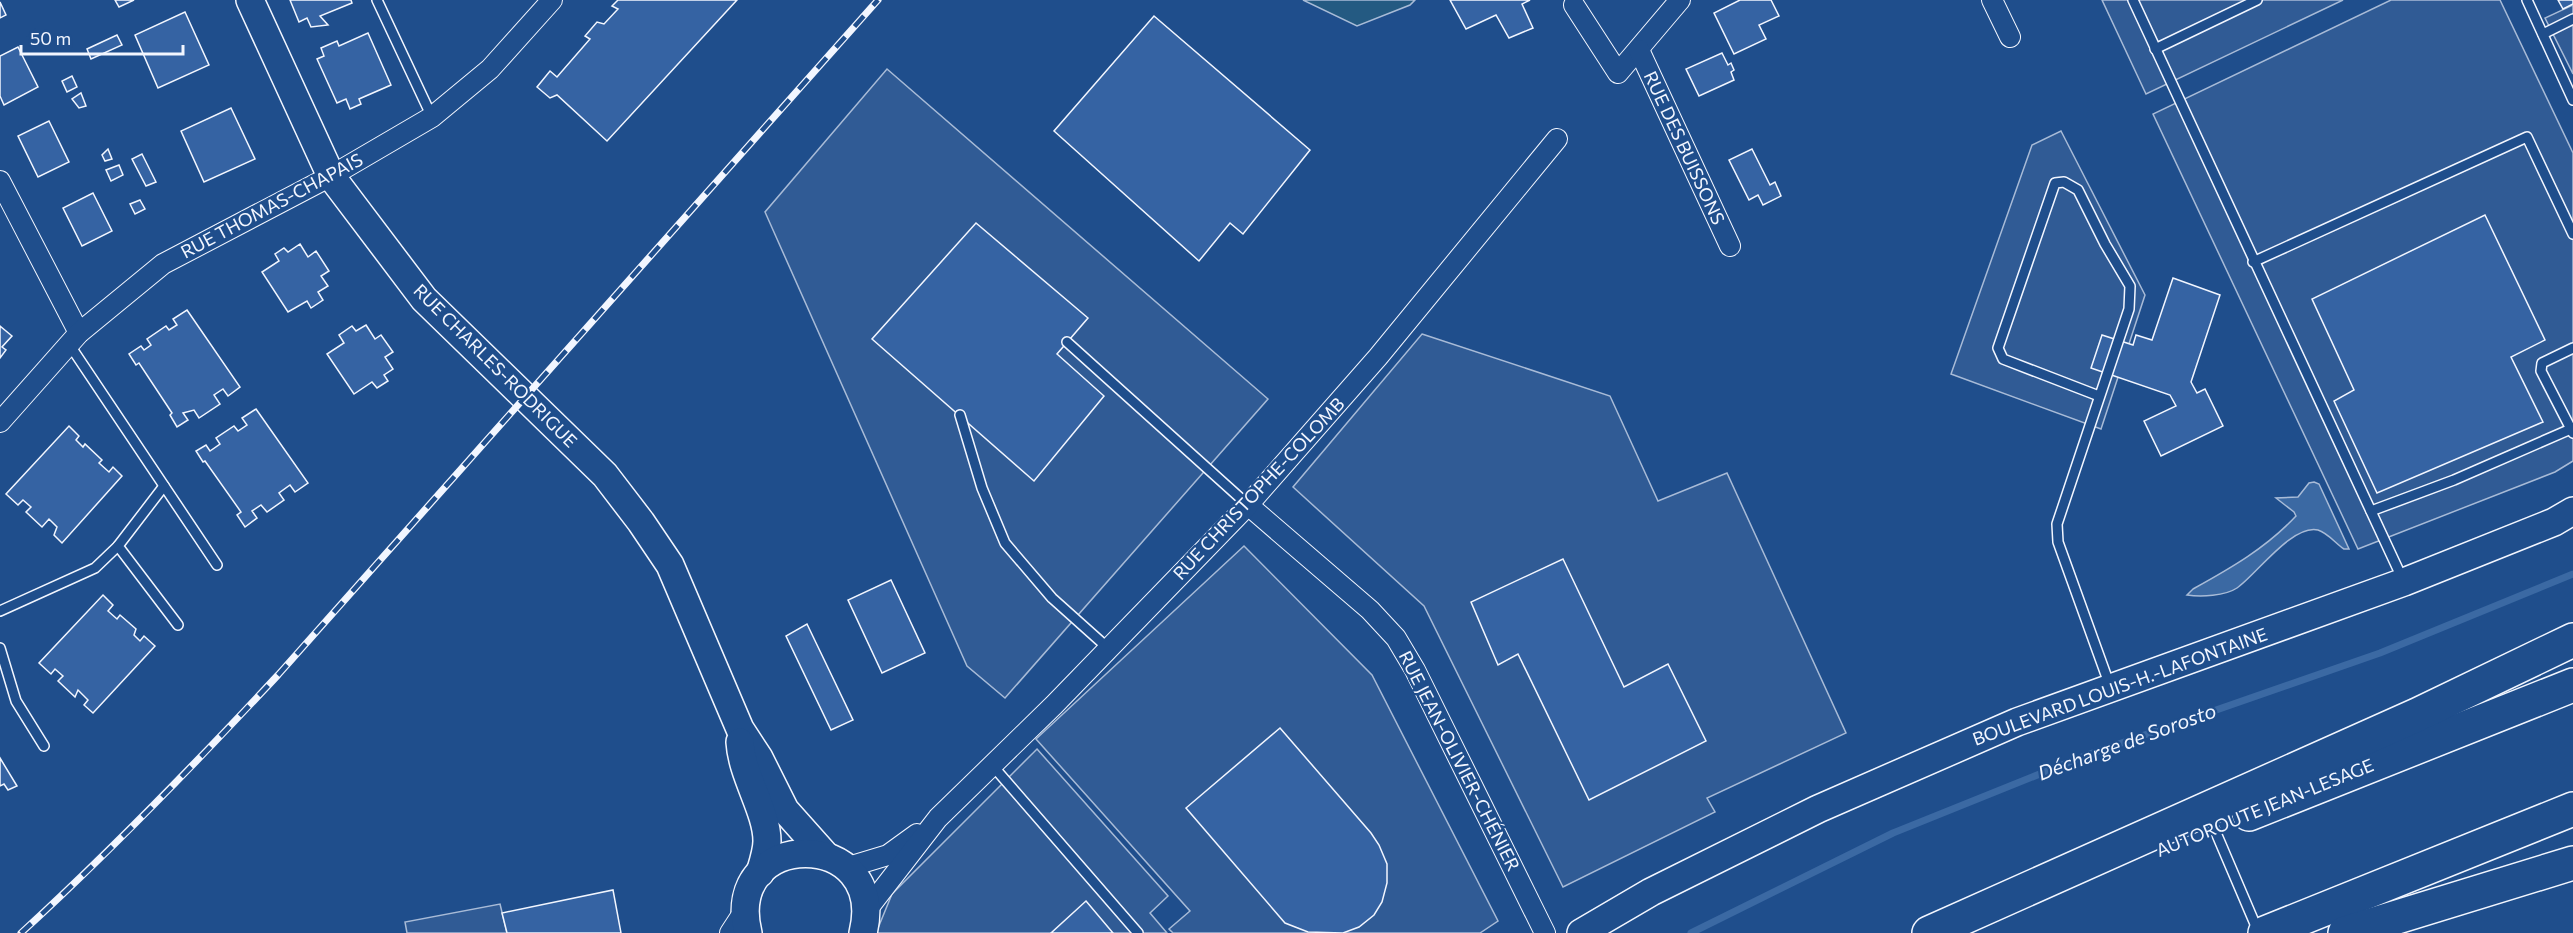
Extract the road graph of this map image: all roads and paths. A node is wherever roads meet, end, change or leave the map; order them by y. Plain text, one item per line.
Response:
1 (250, 0) edge
2 (377, 0) edge
3 (552, 0) edge
4 (1680, 0) edge
5 (1992, 0) edge
6 (2133, 0) edge
7 (2257, 0) edge
8 (2527, 0) edge
9 (1574, 5) dead end
10 (2573, 19) edge
11 (2543, 34) junction
12 (2010, 37) dead end
13 (2155, 49) junction
14 (1639, 50) junction
15 (2573, 100) edge
16 (432, 117) junction
17 (1557, 139) dead end
18 (332, 176) junction
19 (0, 181) edge
20 (2573, 234) edge
21 (1730, 246) dead end
22 (2253, 262) junction
23 (74, 338) junction
24 (1067, 342) dead end
25 (2573, 348) edge
26 (2099, 396) junction
27 (960, 415) dead end
28 (0, 422) edge
29 (2572, 430) edge
30 (164, 486) junction
31 (1248, 506) junction
32 (2371, 511) junction
33 (2573, 512) edge
34 (118, 546) junction
35 (217, 565) dead end
36 (2404, 582) junction
37 (0, 612) edge
38 (178, 625) dead end
39 (2573, 640) edge
40 (0, 648) edge
41 (1109, 649) junction
42 (2573, 685) edge
43 (2110, 688) junction
44 (740, 729) junction
45 (44, 746) dead end
46 (992, 765) junction
47 (2573, 809) edge
48 (938, 818) junction
49 (2214, 828) junction
50 (835, 862) junction
51 (2573, 863) edge
52 (760, 873) junction
53 (747, 922) edge
54 (864, 922) edge
55 (730, 933) edge
56 (1138, 933) edge
57 (1545, 933) edge
58 (1581, 933) edge
59 (1929, 933) edge
60 (1958, 933) edge
61 (2259, 933) edge
62 (2265, 933) edge
63 (2345, 933) edge

1 - 18 street, RUE CHARLES-RODRIGUE
2 - 16 lane
3 - 16 street, RUE THOMAS-CHAPAIS
4 - 14 street
5 - 12 street
6 - 13 lane
7 - 13 lane
8 - 11 lane
9 - 14 street
10 - 11 lane
11 - 15 lane
13 - 22 lane
14 - 21 street, RUE DES BUISSONS
16 - 18 street, RUE THOMAS-CHAPAIS
17 - 31 street, RUE CHRISTOPHE-COLOMB
18 - 23 street, RUE THOMAS-CHAPAIS
18 - 44 street, RUE CHARLES-RODRIGUE
19 - 23 street
20 - 22 lane
22 - 32 lane
23 - 28 street, RUE THOMAS-CHAPAIS
23 - 30 lane
24 - 31 lane
25 - 29 lane
26 - 26 lane
26 - 43 lane
27 - 41 lane
29 - 32 lane
30 - 34 lane
30 - 35 lane
31 - 41 street, RUE CHRISTOPHE-COLOMB
31 - 57 street, RUE JEAN-OLIVIER-CHÉNIER
32 - 36 lane
33 - 36 street, BOULEVARD LOUIS-H.-LAFONTAINE
34 - 37 lane
34 - 38 lane
36 - 43 street, BOULEVARD LOUIS-H.-LAFONTAINE
39 - 59 highway
40 - 45 lane
41 - 46 street, RUE CHRISTOPHE-COLOMB
42 - 49 highway, AUTOROUTE JEAN-LESAGE
43 - 58 street, BOULEVARD LOUIS-H.-LAFONTAINE
44 - 50 street, RUE CHARLES-RODRIGUE
44 - 52 street, RUE CHARLES-RODRIGUE
46 - 48 street, RUE CHRISTOPHE-COLOMB
46 - 56 lane
47 - 62 highway
48 - 50 street, RUE CHRISTOPHE-COLOMB
48 - 54 street, RUE CHRISTOPHE-COLOMB
49 - 60 highway, AUTOROUTE JEAN-LESAGE
49 - 61 lane
50 - 52 street
50 - 54 street, RUE CHARLES-RODRIGUE
51 - 63 highway
52 - 53 street, RUE CHARLES-RODRIGUE
53 - 55 street

